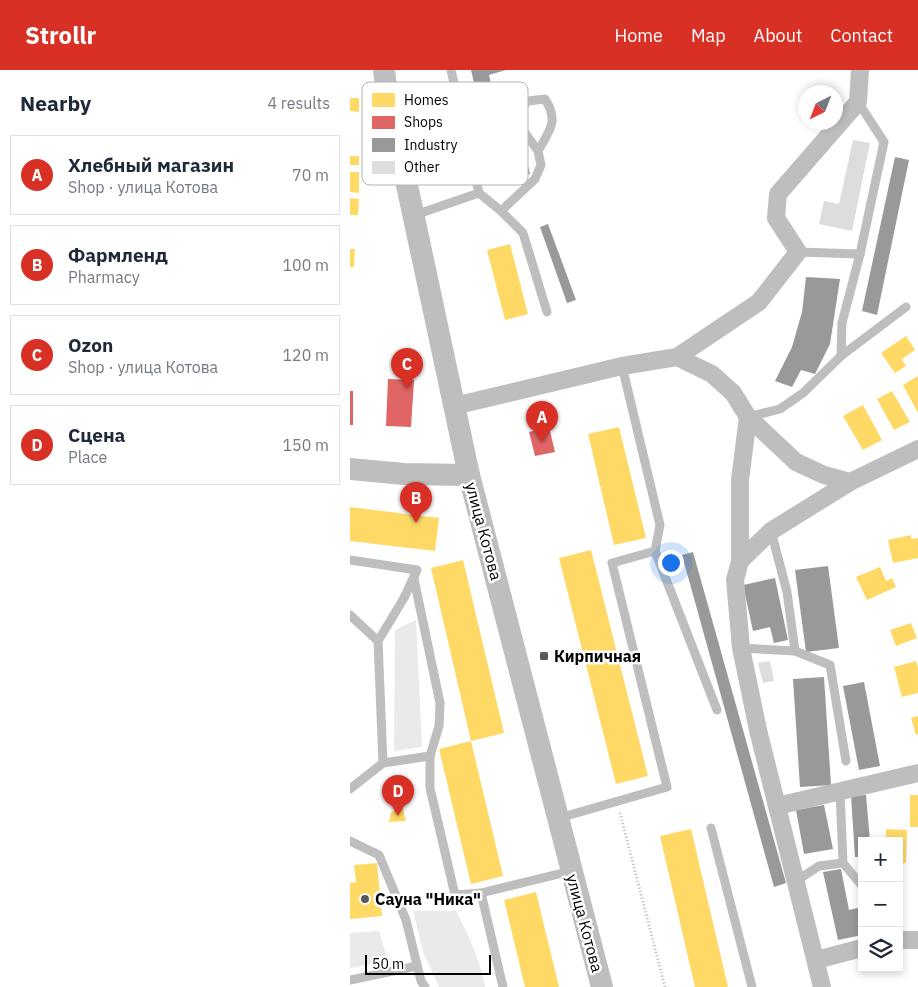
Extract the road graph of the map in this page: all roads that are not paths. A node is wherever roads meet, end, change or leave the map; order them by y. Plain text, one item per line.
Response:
1 (860, 70) edge
2 (528, 101) edge
3 (858, 102) junction
4 (528, 137) edge
5 (538, 151) junction
6 (407, 185) edge
7 (477, 185) edge
8 (479, 193) junction
9 (501, 211) junction
10 (414, 215) junction
11 (798, 252) junction
12 (860, 254) junction
13 (906, 307) dead end
14 (547, 312) dead end
15 (842, 356) junction
16 (676, 357) junction
17 (622, 366) junction
18 (454, 406) junction
19 (748, 417) junction
20 (918, 449) edge
21 (350, 469) edge
22 (469, 475) junction
23 (850, 482) junction
24 (740, 519) junction
25 (770, 531) junction
26 (655, 551) junction
27 (350, 560) edge
28 (740, 561) junction
29 (414, 579) junction
30 (350, 615) edge
31 (378, 641) junction
32 (741, 648) junction
33 (795, 652) junction
34 (717, 710) dead end
35 (430, 756) junction
36 (846, 761) dead end
37 (383, 763) junction
38 (918, 773) edge
39 (350, 789) edge
40 (840, 791) junction
41 (777, 806) junction
42 (558, 818) junction
43 (711, 828) dead end
44 (350, 840) edge
45 (843, 863) junction
46 (571, 871) junction
47 (796, 881) junction
48 (859, 882) edge
49 (481, 893) junction
50 (903, 940) edge
51 (918, 940) edge
52 (858, 949) edge
53 (816, 960) junction
54 (417, 966) junction
55 (350, 980) edge
56 (425, 987) edge
57 (502, 987) edge
58 (602, 987) edge
59 (752, 987) edge
60 (822, 987) edge

1 - 3 street
2 - 5 lane
3 - 11 street
3 - 12 lane
4 - 5 lane
5 - 9 lane
6 - 10 street, улица Котова
7 - 8 lane
8 - 9 lane
8 - 10 lane
9 - 14 lane
10 - 18 street, улица Котова
11 - 12 lane
11 - 16 street
12 - 15 lane
13 - 15 lane
15 - 19 lane
16 - 17 street
16 - 19 street
17 - 18 street
17 - 26 lane
18 - 22 street, улица Котова
19 - 23 street
19 - 24 street
20 - 23 street
21 - 22 street
22 - 42 street, улица Котова
23 - 25 street
24 - 25 street
24 - 28 street
25 - 28 street
25 - 33 lane
26 - 34 lane
26 - 42 lane
27 - 29 lane
28 - 32 street
29 - 31 lane
29 - 35 lane
30 - 31 lane
31 - 37 lane
32 - 33 lane
32 - 41 street
33 - 36 lane
35 - 37 lane
35 - 49 lane
37 - 39 lane
38 - 40 street
40 - 41 street
40 - 45 lane
41 - 47 street
42 - 46 street, улица Котова
43 - 59 lane
44 - 54 lane
45 - 47 lane
45 - 48 lane
46 - 49 lane
46 - 58 street, улица Котова
47 - 53 street
49 - 57 lane
50 - 51 street
52 - 53 street
53 - 60 street
54 - 55 lane
54 - 56 lane

